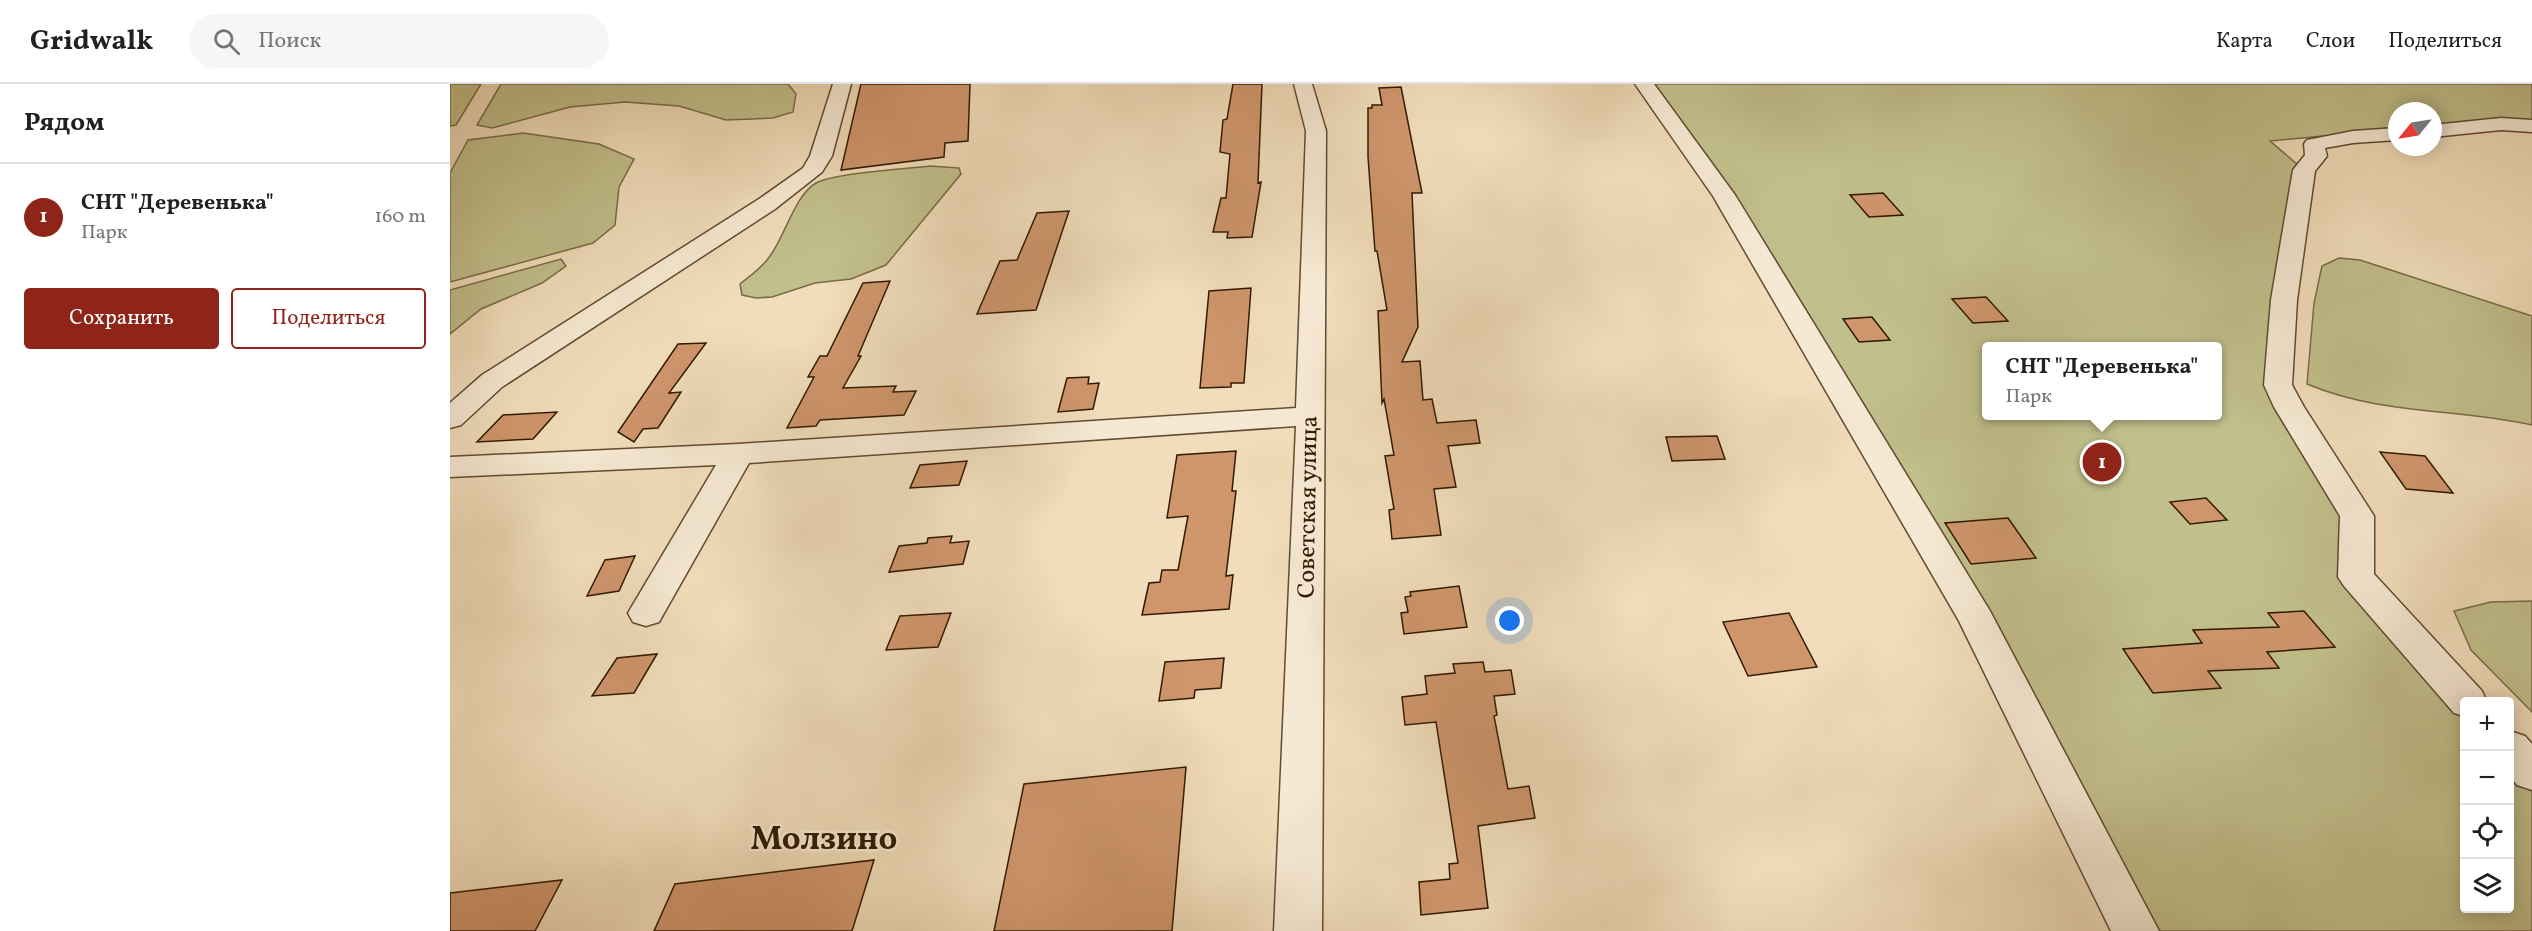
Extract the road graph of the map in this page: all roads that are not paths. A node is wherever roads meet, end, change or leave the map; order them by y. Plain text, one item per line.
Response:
1 (842, 84) edge
2 (1302, 84) edge
3 (1644, 84) edge
4 (2532, 126) edge
5 (2442, 130) edge
6 (2388, 135) edge
7 (1311, 416) junction
8 (450, 419) edge
9 (738, 454) junction
10 (450, 467) edge
11 (646, 612) dead end
12 (2464, 697) edge
13 (2513, 751) edge
14 (2532, 773) edge
15 (1298, 931) edge
16 (2135, 931) edge

1 - 8 street
2 - 7 street, Советская улица
3 - 16 street
4 - 5 street
6 - 12 street
7 - 9 street
7 - 15 street, Советская улица
9 - 10 street
9 - 11 street
13 - 14 street

